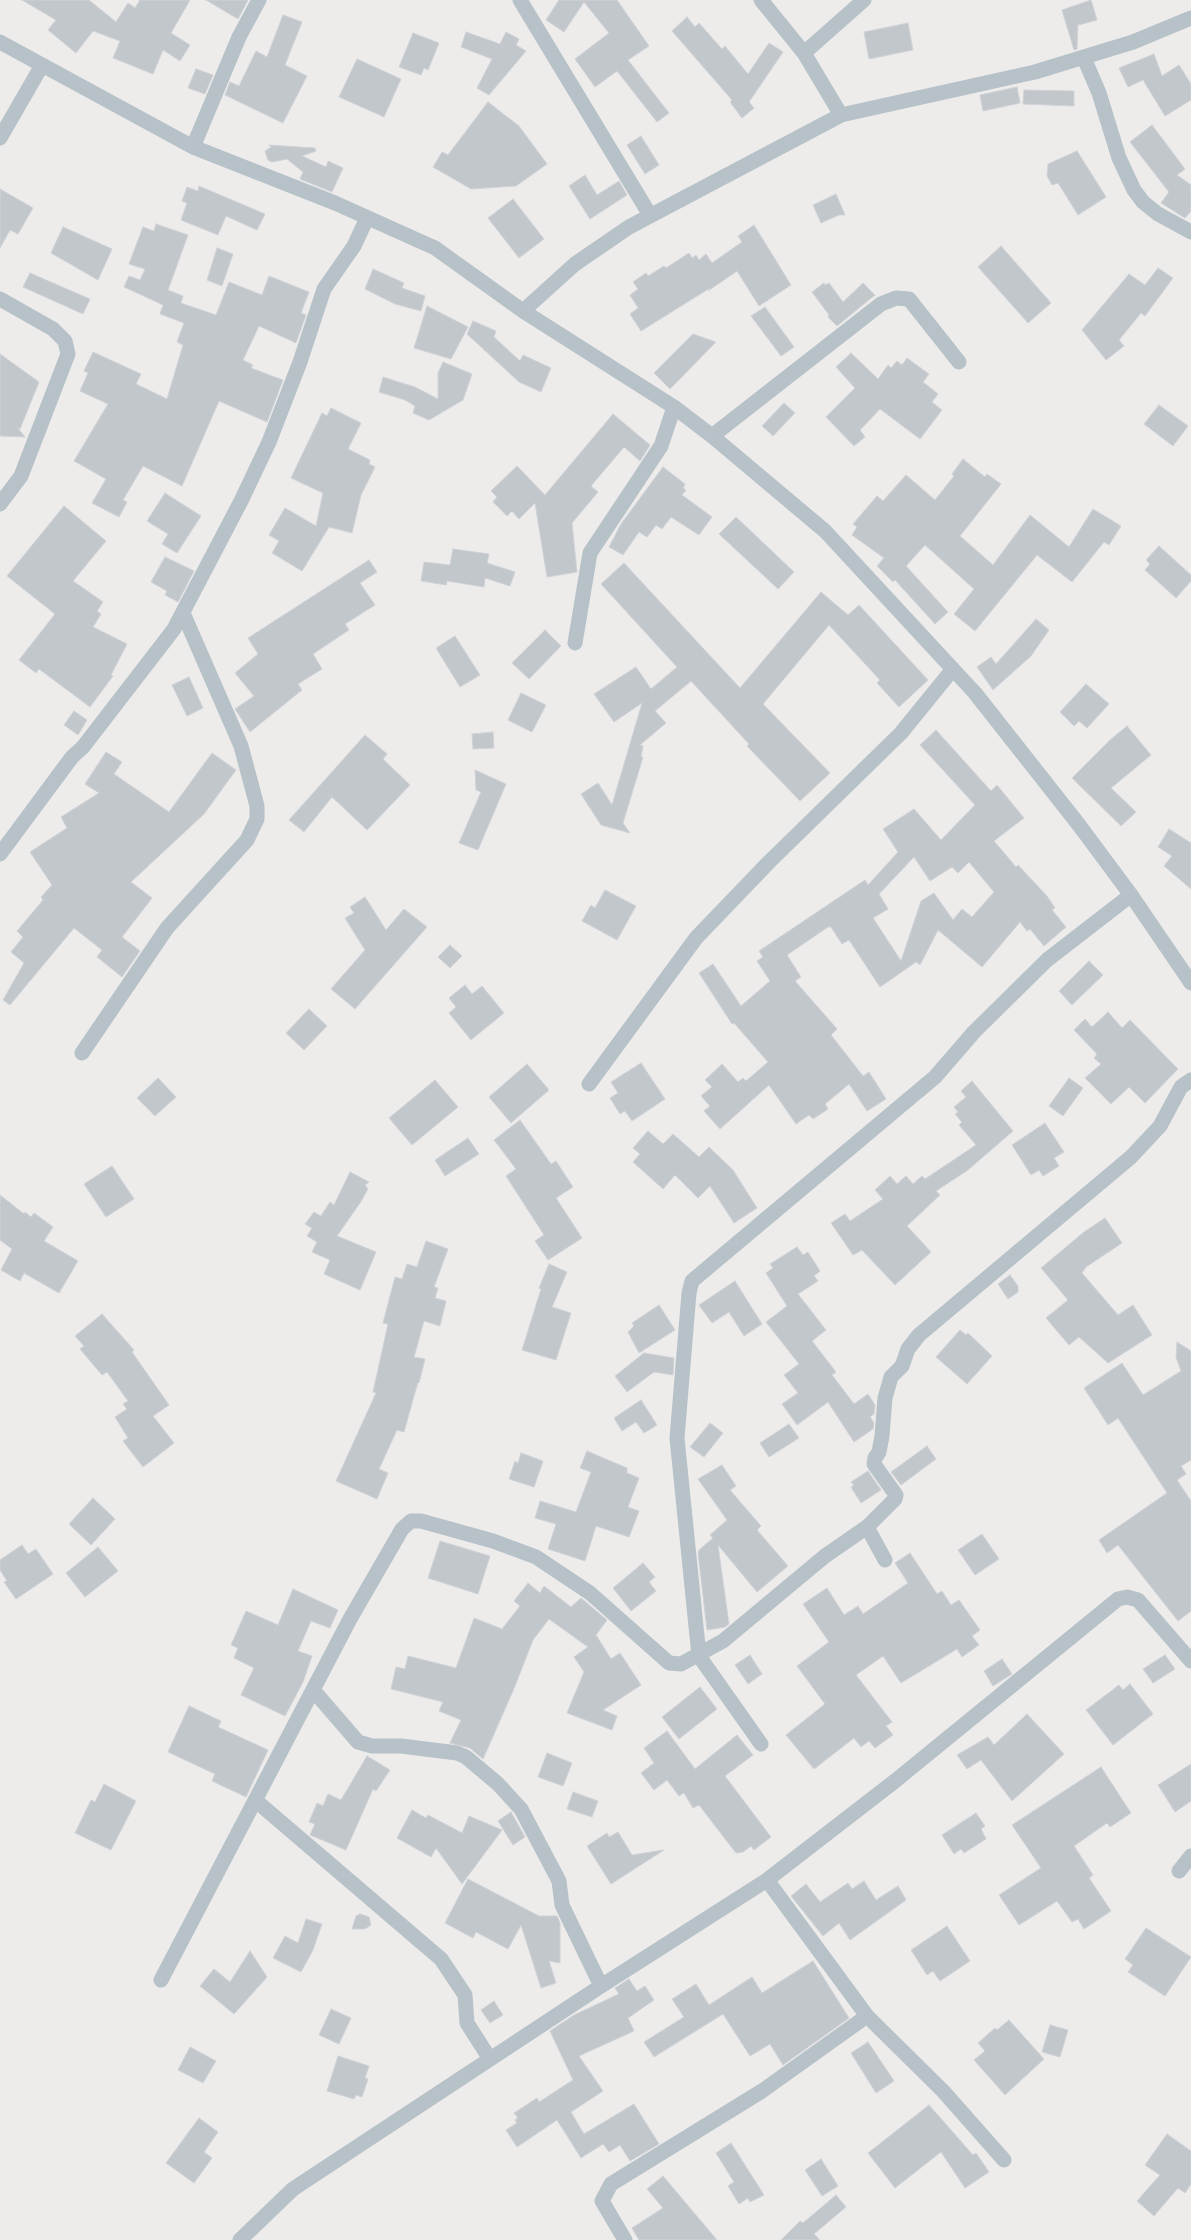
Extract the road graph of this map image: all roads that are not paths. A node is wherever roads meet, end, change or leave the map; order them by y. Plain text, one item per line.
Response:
1 (259, 0) edge
2 (520, 0) edge
3 (761, 0) edge
4 (864, 0) edge
5 (1191, 18) edge
6 (0, 42) edge
7 (804, 53) junction
8 (1084, 58) junction
9 (41, 67) junction
10 (841, 114) junction
11 (0, 138) edge
12 (193, 147) junction
13 (650, 215) junction
14 (367, 218) junction
15 (1191, 232) edge
16 (0, 299) edge
17 (523, 311) junction
18 (959, 362) dead end
19 (674, 407) junction
20 (712, 436) junction
21 (0, 504) edge
22 (183, 613) junction
23 (575, 643) dead end
24 (953, 669) junction
25 (0, 854) edge
26 (1131, 895) junction
27 (1191, 983) edge
28 (82, 1053) dead end
29 (1191, 1080) edge
30 (589, 1084) dead end
31 (867, 1527) junction
32 (885, 1560) dead end
33 (699, 1656) junction
34 (1191, 1661) edge
35 (312, 1690) junction
36 (761, 1744) dead end
37 (255, 1800) junction
38 (1191, 1856) edge
39 (1179, 1871) dead end
40 (767, 1880) junction
41 (161, 1980) dead end
42 (601, 1986) junction
43 (867, 2016) junction
44 (490, 2060) junction
45 (1004, 2160) dead end
46 (240, 2240) edge
47 (626, 2240) edge

1 - 12 street
2 - 13 street
3 - 7 street
4 - 7 street
5 - 8 street
6 - 9 street
7 - 10 street
8 - 10 street
8 - 15 street
9 - 11 street
9 - 12 street
10 - 13 street
12 - 14 street
13 - 17 street
14 - 17 street
14 - 22 street
16 - 21 street
17 - 19 street
18 - 20 street
19 - 20 street
19 - 23 street
20 - 24 street
22 - 25 street
22 - 28 street
24 - 26 street
24 - 30 street
26 - 27 street
26 - 33 street
29 - 31 street
31 - 32 street
31 - 33 street
33 - 35 street
33 - 36 street
34 - 40 street
35 - 37 street
35 - 42 street
37 - 41 street
37 - 44 street
38 - 39 street
40 - 42 street
40 - 43 street
42 - 44 street
43 - 45 street
43 - 47 street
44 - 46 street

